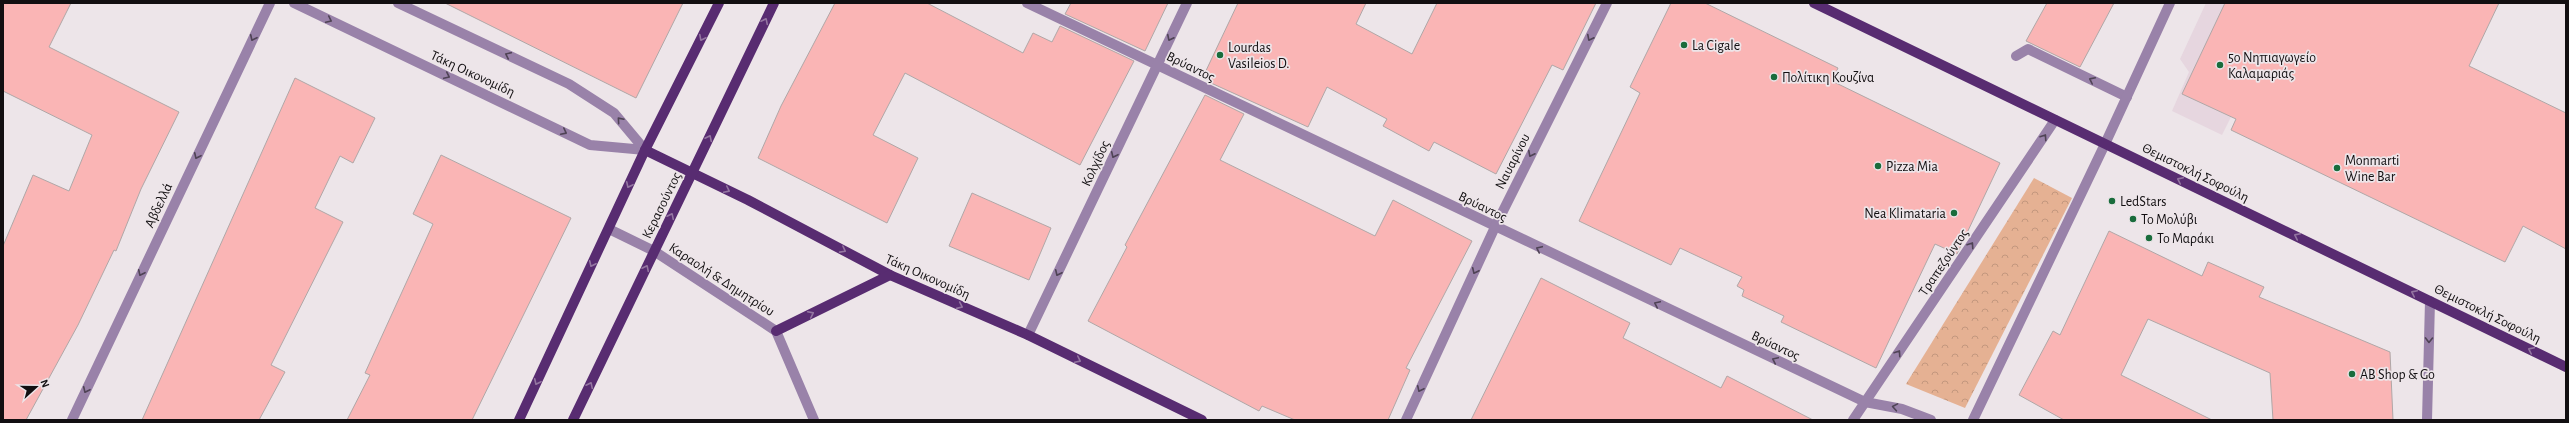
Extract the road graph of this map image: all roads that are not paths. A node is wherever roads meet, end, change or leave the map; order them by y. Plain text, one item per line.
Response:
1 (270, 3) edge
2 (294, 3) edge
3 (398, 3) edge
4 (719, 3) edge
5 (774, 3) edge
6 (1027, 3) edge
7 (1188, 3) edge
8 (1607, 3) edge
9 (1814, 3) edge
10 (2170, 3) edge
11 (2016, 56) dead end
12 (1157, 65) junction
13 (2127, 97) junction
14 (2056, 120) junction
15 (2105, 144) junction
16 (645, 150) junction
17 (692, 173) junction
18 (1495, 227) junction
19 (609, 229) junction
20 (654, 251) junction
21 (890, 275) junction
22 (2430, 301) junction
23 (776, 331) junction
24 (1028, 336) junction
25 (2566, 367) edge
26 (1865, 402) junction
27 (72, 420) edge
28 (519, 420) edge
29 (573, 420) edge
30 (814, 420) edge
31 (1202, 420) edge
32 (1406, 420) edge
33 (1853, 420) edge
34 (1931, 420) edge
35 (1972, 420) edge
36 (2427, 420) edge

1 -> 27 street, Αβδελλά
2 -> 16 street, Τάκη Οικονομίδη
16 -> 3 street, Τάκη Οικονομίδη
4 -> 16 main road
17 -> 5 main road, Κερασούντος
6 - 12 street, Βρύαντος
7 -> 12 street, Κολχίδος
8 -> 18 street, Ναυαρίνου
9 - 14 main road, Θεμιστοκλή Σοφούλη
10 - 13 street
13 -> 11 street
12 - 18 street, Βρύαντος
12 -> 24 street, Κολχίδος
13 - 15 street
14 - 15 main road, Θεμιστοκλή Σοφούλη
26 -> 14 street, Τραπεζούντος
22 -> 15 main road, Θεμιστοκλή Σοφούλη
15 - 35 street
16 - 17 main road, Τάκη Οικονομίδη
16 -> 19 main road
20 -> 17 main road, Κερασούντος
17 -> 21 main road, Τάκη Οικονομίδη
26 -> 18 street, Βρύαντος
18 -> 32 street, Ναυαρίνου
19 - 20 street, Καραολή & Δημητρίου
19 -> 28 main road
20 - 23 street, Καραολή & Δημητρίου
29 -> 20 main road, Κερασούντος
23 -> 21 main road
21 -> 24 main road, Τάκη Οικονομίδη
25 -> 22 main road, Θεμιστοκλή Σοφούλη
22 -> 36 street
23 - 30 street, Καραολή & Δημητρίου
24 -> 31 main road, Τάκη Οικονομίδη
26 - 33 street, Τραπεζούντος
34 -> 26 street, Βρύαντος

